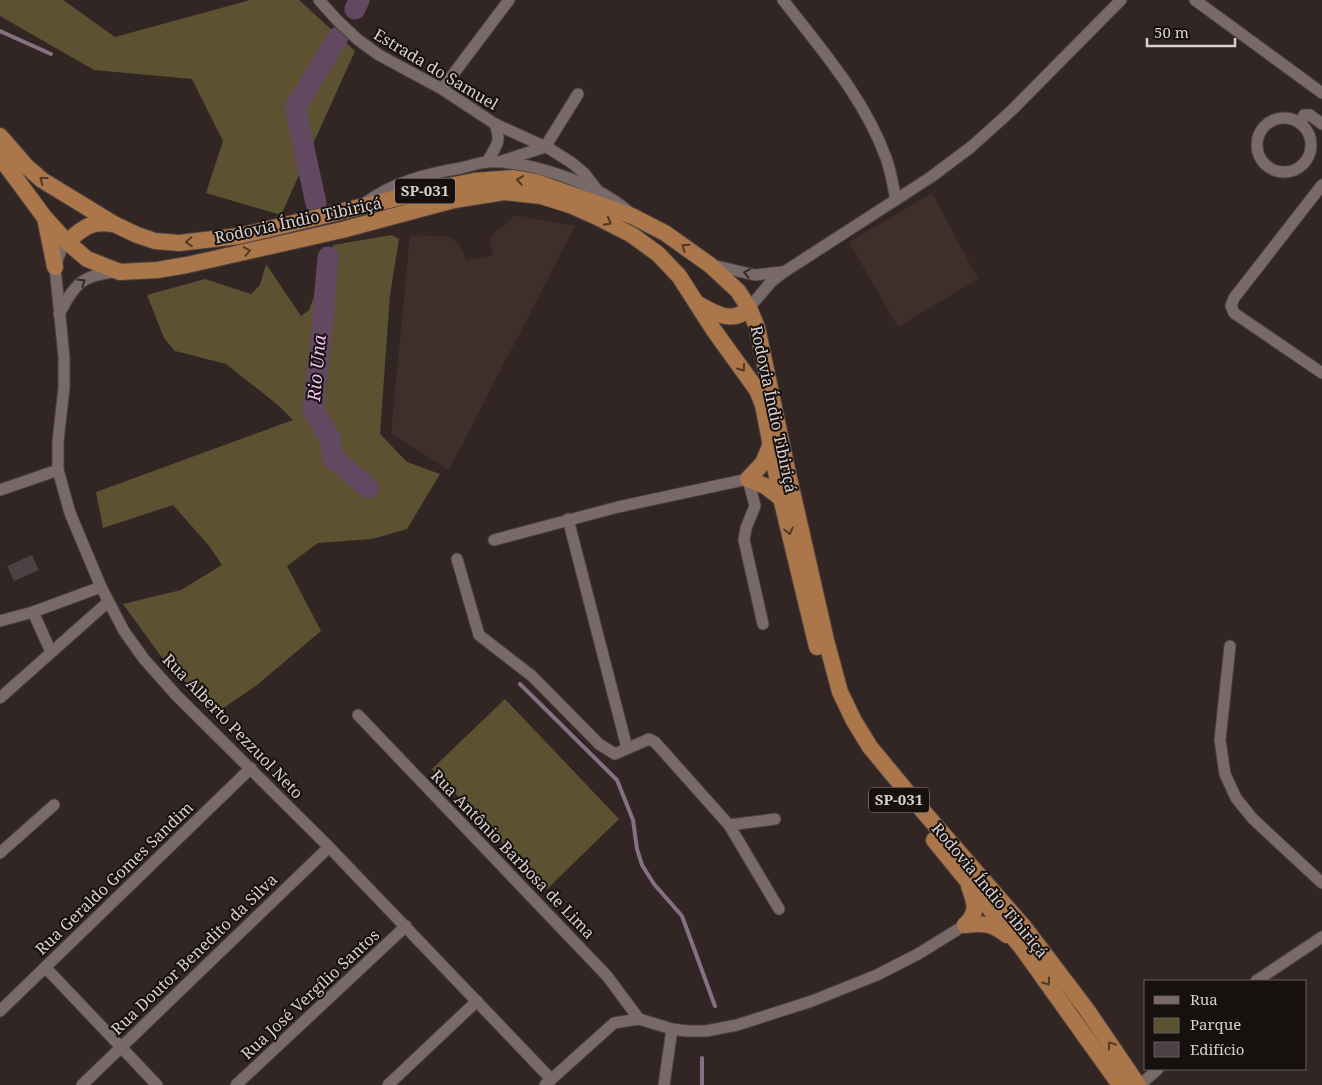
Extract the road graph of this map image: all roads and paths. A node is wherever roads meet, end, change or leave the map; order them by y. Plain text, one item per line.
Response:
1 (319, 0) edge
2 (509, 0) edge
3 (783, 0) edge
4 (1121, 0) edge
5 (1195, 0) edge
6 (442, 89) junction
7 (1322, 93) edge
8 (578, 94) dead end
9 (1301, 123) junction
10 (495, 124) junction
11 (1322, 124) edge
12 (0, 136) edge
13 (545, 147) junction
14 (0, 158) edge
15 (492, 162) junction
16 (1322, 185) edge
17 (598, 191) junction
18 (896, 200) junction
19 (360, 207) junction
20 (45, 218) junction
21 (637, 218) junction
22 (114, 224) junction
23 (67, 242) junction
24 (710, 264) junction
25 (55, 266) junction
26 (120, 272) junction
27 (784, 272) junction
28 (696, 303) junction
29 (749, 308) junction
30 (59, 314) junction
31 (1322, 373) edge
32 (770, 444) junction
33 (58, 470) junction
34 (748, 479) junction
35 (0, 490) edge
36 (781, 498) junction
37 (568, 519) junction
38 (494, 540) dead end
39 (457, 559) dead end
40 (101, 587) junction
41 (108, 602) junction
42 (33, 612) junction
43 (0, 621) edge
44 (763, 624) dead end
45 (1230, 646) dead end
46 (51, 652) junction
47 (0, 698) edge
48 (358, 715) dead end
49 (627, 748) junction
50 (251, 768) junction
51 (54, 805) dead end
52 (775, 819) dead end
53 (729, 825) junction
54 (329, 847) junction
55 (0, 853) edge
56 (954, 864) junction
57 (1322, 884) edge
58 (779, 909) dead end
59 (965, 925) junction
60 (406, 926) junction
61 (1322, 937) edge
62 (1022, 948) junction
63 (45, 967) junction
64 (1258, 980) edge
65 (477, 1001) junction
66 (0, 1011) edge
67 (640, 1019) junction
68 (672, 1029) junction
69 (121, 1048) junction
70 (1157, 1070) edge
71 (548, 1082) edge
72 (82, 1085) edge
73 (157, 1085) edge
74 (236, 1085) edge
75 (388, 1085) edge
76 (664, 1085) edge
77 (1120, 1085) edge
78 (1139, 1085) edge

1 - 6 street, Estrada do Samuel
2 - 6 street
3 - 18 street
4 - 18 street
5 - 7 street
6 - 10 street, Estrada do Samuel
8 - 13 street
9 - 9 street
9 - 11 street
10 - 13 street
10 - 15 street, Estrada do Samuel
22 -> 12 highway, Rodovia Índio Tibiriçá / SP-031
13 - 15 street
13 - 17 street
14 - 20 highway, Rodovia Índio Tibiriçá / SP-031
15 - 17 street
15 - 19 street
16 - 31 street
17 - 21 street
18 - 27 street
21 -> 19 highway, Rodovia Índio Tibiriçá / SP-031
19 -> 22 highway, Rodovia Índio Tibiriçá / SP-031
20 - 23 highway, Rodovia Índio Tibiriçá / SP-031
20 - 25 highway
24 -> 21 highway, Rodovia Índio Tibiriçá / SP-031
22 - 23 highway
23 - 25 street
23 - 26 highway, Rodovia Índio Tibiriçá / SP-031
27 -> 24 street
24 - 29 highway, Rodovia Índio Tibiriçá / SP-031
25 - 30 street, Rua Alberto Pezzuol Neto
26 -> 28 highway, Rodovia Índio Tibiriçá / SP-031
30 -> 26 street
27 - 29 street
28 - 29 highway
28 -> 32 highway, Rodovia Índio Tibiriçá / SP-031
78 -> 29 highway, Rodovia Índio Tibiriçá / SP-031
30 - 33 street, Rua Alberto Pezzuol Neto
32 - 34 highway
32 - 36 highway, Rodovia Índio Tibiriçá / SP-031
33 - 35 street
33 - 40 street, Rua Alberto Pezzuol Neto
34 - 36 highway
34 - 37 street
34 - 44 street
36 -> 56 highway, Rodovia Índio Tibiriçá / SP-031
37 - 38 street
37 - 49 street
39 - 49 street
40 - 41 street, Rua Alberto Pezzuol Neto
40 - 42 street
41 - 46 street
41 - 50 street, Rua Alberto Pezzuol Neto
42 - 43 street
42 - 46 street
45 - 57 street
46 - 47 street
48 - 67 street, Rua Antônio Barbosa de Lima
49 - 53 street
50 - 54 street, Rua Alberto Pezzuol Neto
50 - 63 street, Rua Geraldo Gomes Sandim
51 - 55 street
52 - 53 street
53 - 58 street
54 - 60 street, Rua Alberto Pezzuol Neto
54 - 69 street, Rua Doutor Benedito da Silva
56 - 59 highway
56 - 62 highway, Rodovia Índio Tibiriçá / SP-031
59 - 62 highway
59 - 68 street
60 - 65 street, Rua Alberto Pezzuol Neto
60 - 74 street, Rua José Vergílio Santos
61 - 64 street
62 -> 77 highway, Rodovia Índio Tibiriçá / SP-031
63 - 66 street, Rua Geraldo Gomes Sandim
63 - 69 street
65 - 71 street, Rua Alberto Pezzuol Neto
65 - 75 street
67 - 68 street
67 - 71 street
68 - 76 street
69 - 72 street, Rua Doutor Benedito da Silva
69 - 73 street
70 - 78 street

